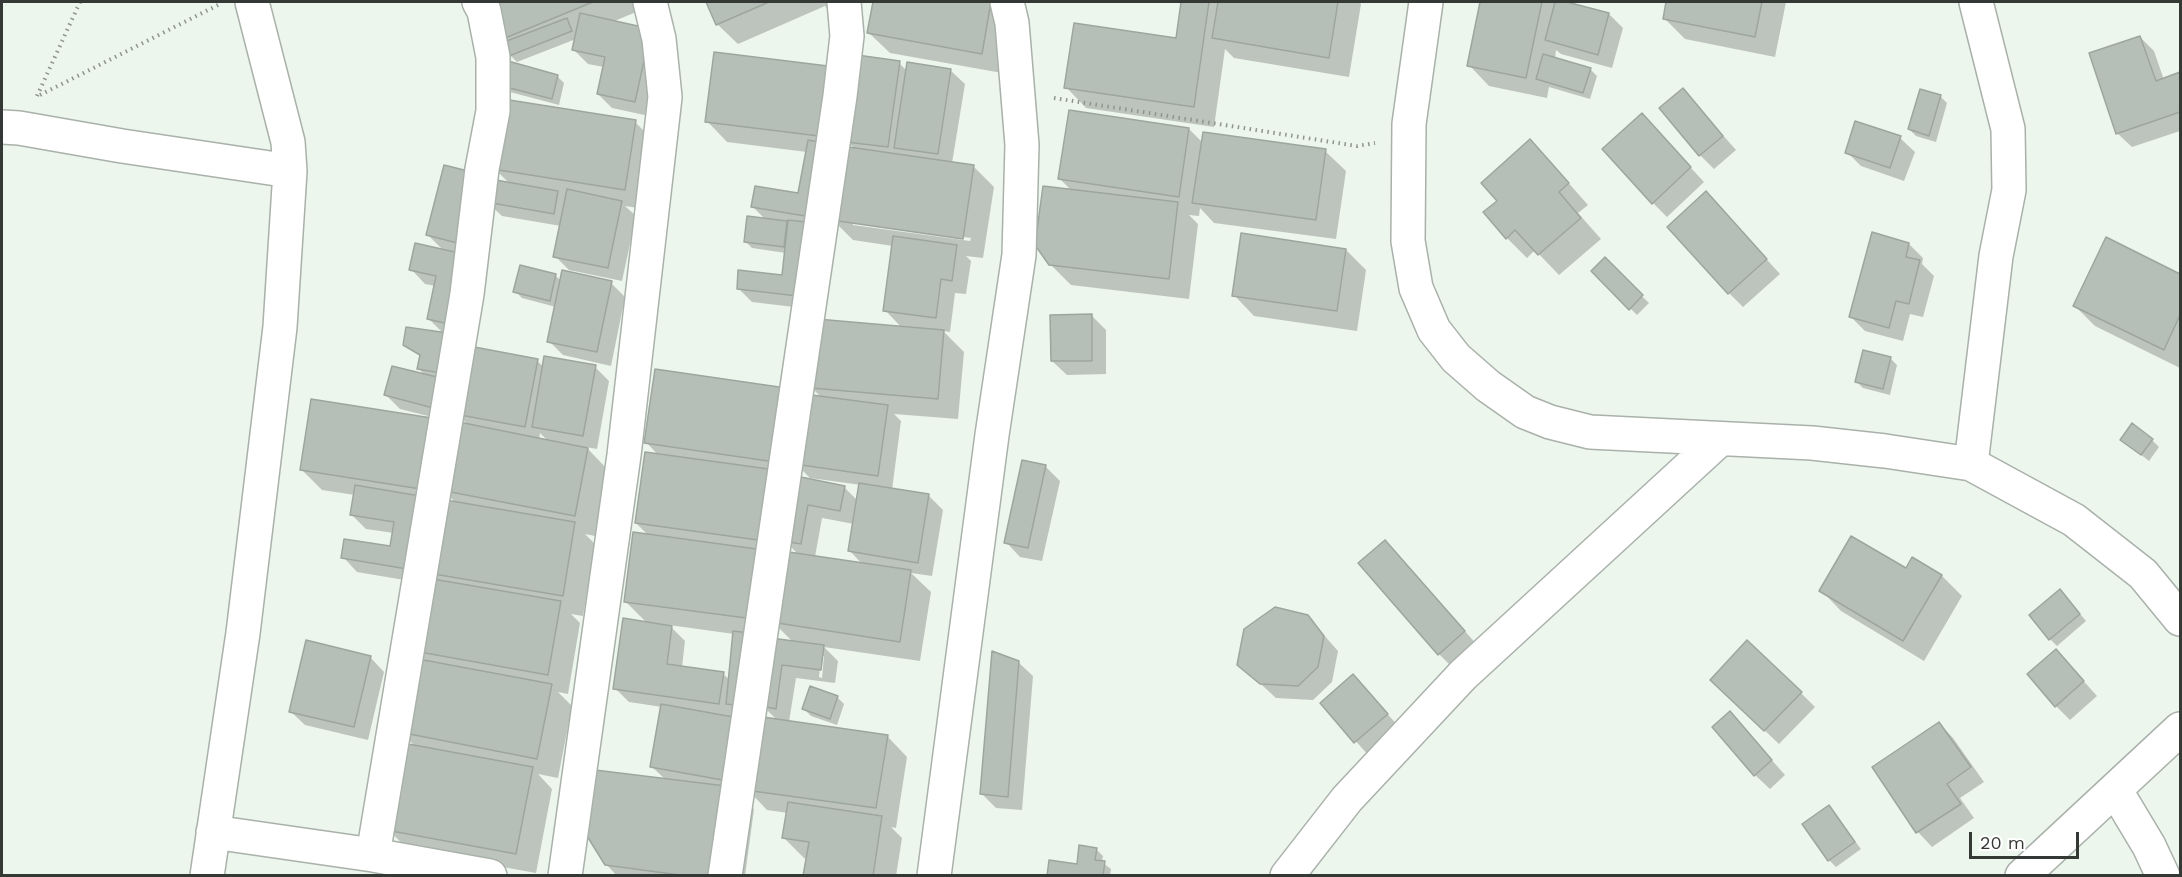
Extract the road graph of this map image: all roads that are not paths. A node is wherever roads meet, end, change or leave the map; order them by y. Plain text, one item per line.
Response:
1 (252, 2) edge
2 (480, 2) edge
3 (650, 2) edge
4 (844, 2) edge
5 (1007, 2) edge
6 (1426, 2) edge
7 (1976, 2) edge
8 (2, 127) edge
9 (290, 171) junction
10 (1720, 439) junction
11 (1971, 464) junction
12 (2181, 619) edge
13 (2181, 729) edge
14 (2116, 791) junction
15 (213, 832) junction
16 (373, 855) junction
17 (207, 876) edge
18 (490, 876) edge
19 (565, 876) edge
20 (725, 876) edge
21 (934, 876) edge
22 (1287, 876) edge
23 (2022, 876) edge
24 (2163, 876) edge

1 - 9 street
2 - 16 street
3 - 19 street
4 - 20 street
5 - 21 street
6 - 10 street
7 - 11 street
8 - 9 street
9 - 15 street
10 - 11 street
10 - 22 street
11 - 12 street
13 - 14 street
14 - 23 street
14 - 24 street
15 - 16 street
15 - 17 street
16 - 18 street

